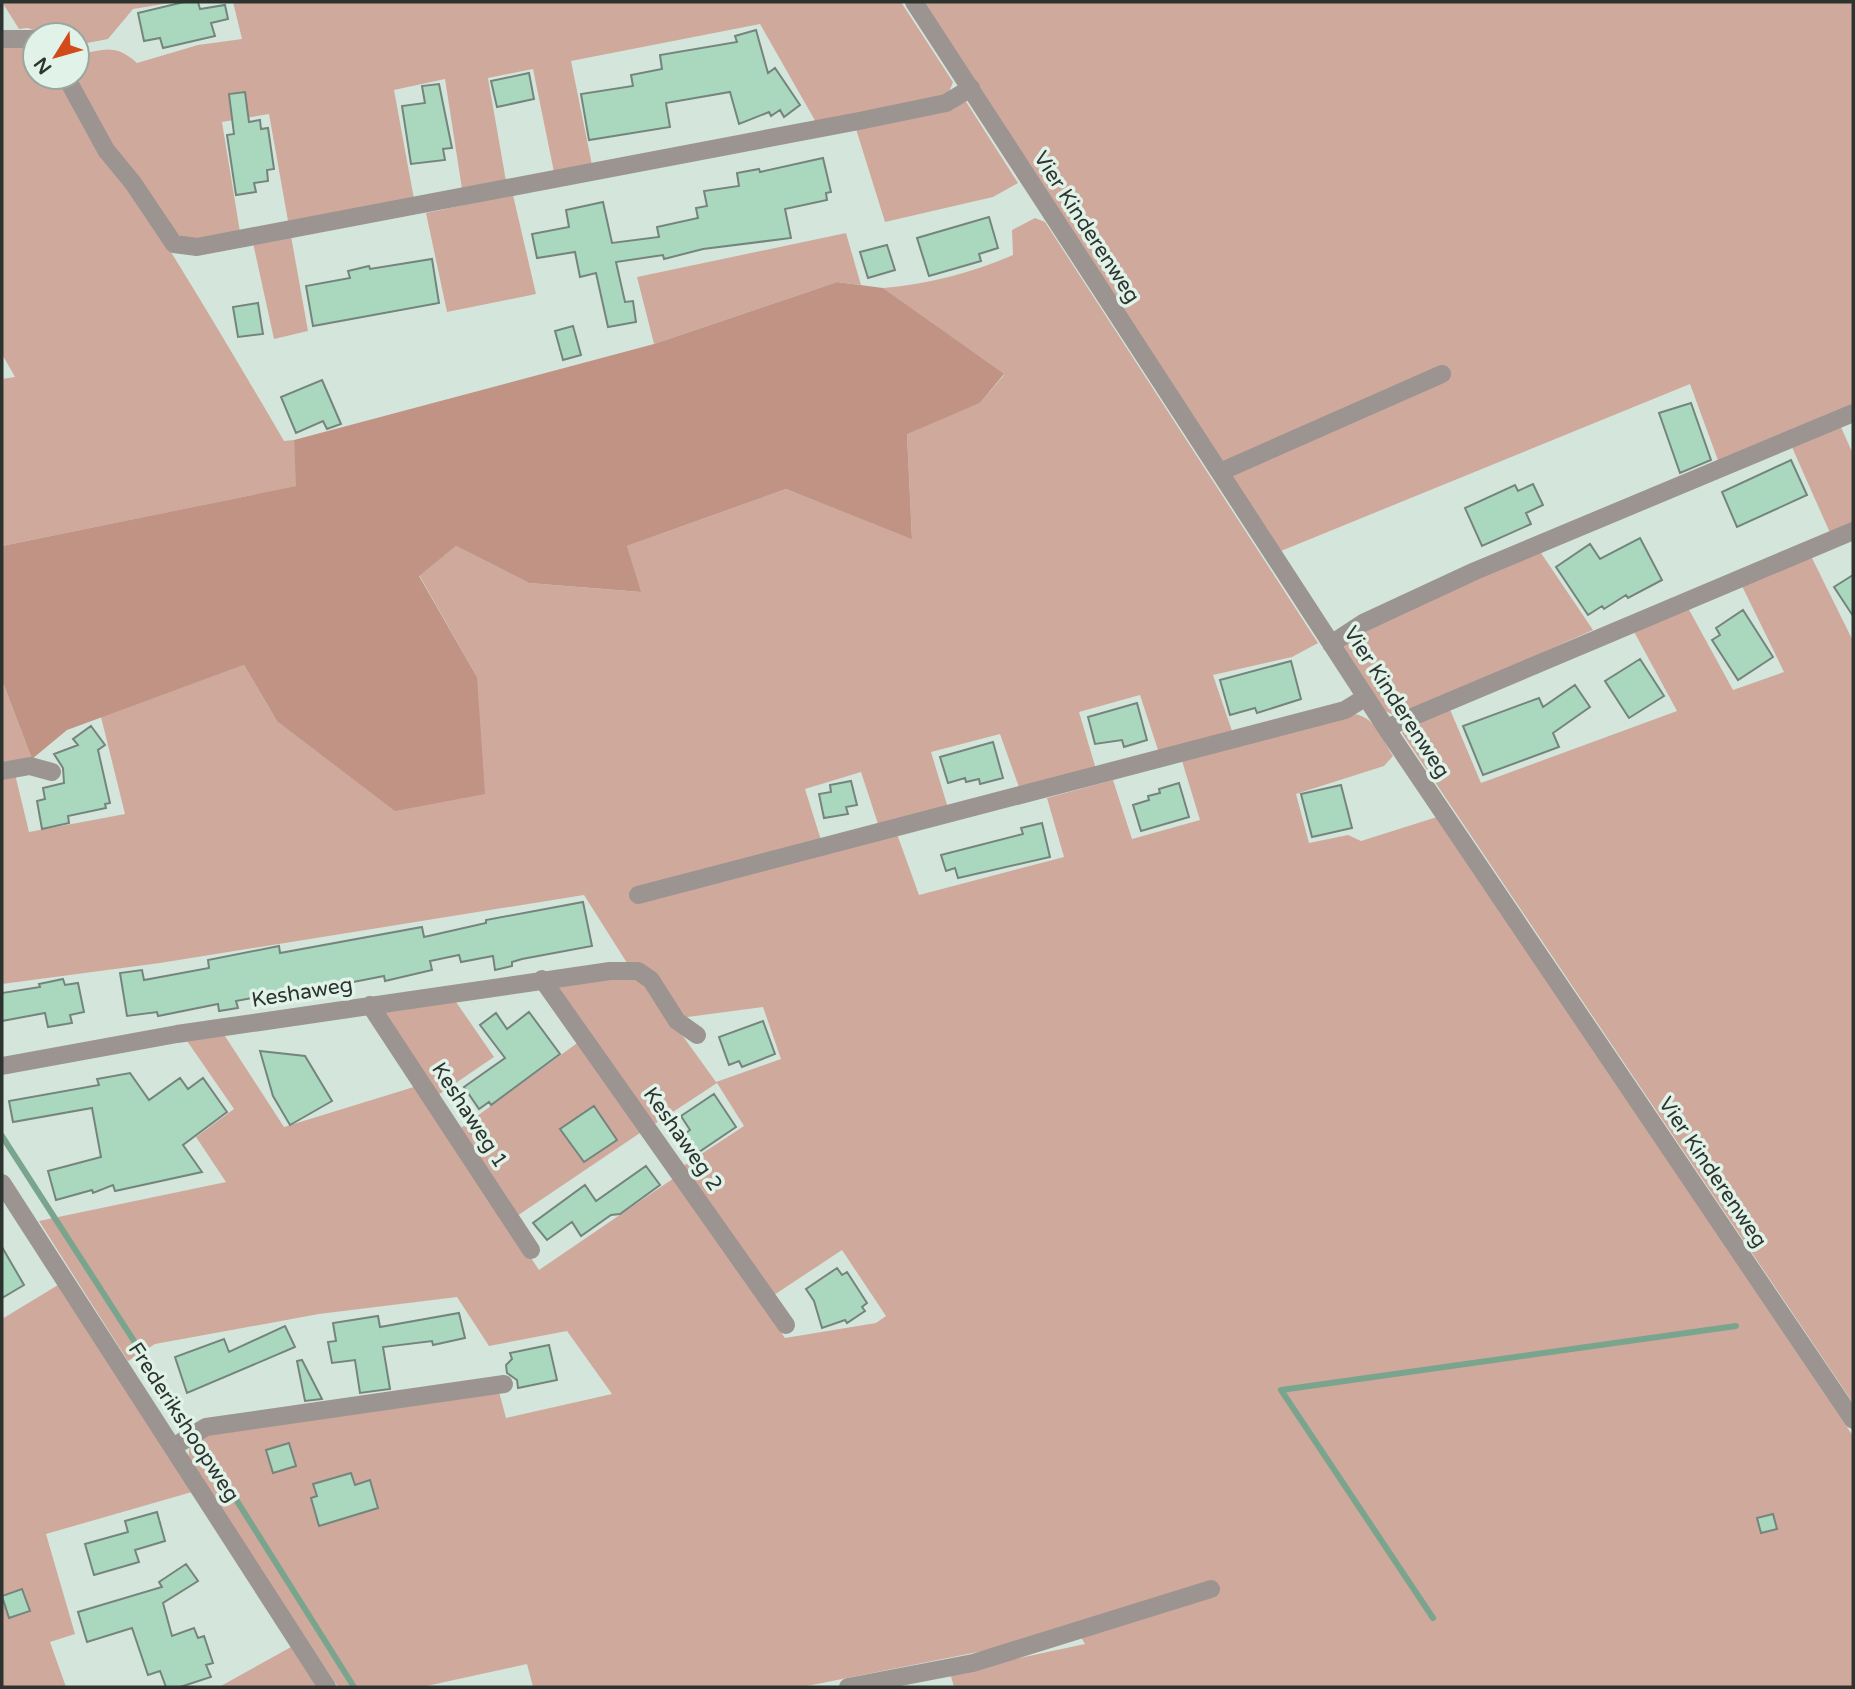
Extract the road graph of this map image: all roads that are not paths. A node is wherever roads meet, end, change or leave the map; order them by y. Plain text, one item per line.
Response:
1 (914, 2) edge
2 (2, 39) edge
3 (21, 39) edge
4 (971, 88) junction
5 (74, 91) edge
6 (1442, 374) dead end
7 (1853, 413) edge
8 (1220, 472) junction
9 (1853, 531) edge
10 (1331, 644) junction
11 (1366, 697) junction
12 (1386, 728) junction
13 (2, 771) edge
14 (52, 772) dead end
15 (638, 895) dead end
16 (542, 979) junction
17 (370, 1005) junction
18 (696, 1035) dead end
19 (2, 1066) edge
20 (2, 1183) edge
21 (531, 1250) dead end
22 (786, 1325) dead end
23 (504, 1384) dead end
24 (1853, 1420) edge
25 (173, 1447) junction
26 (1211, 1589) dead end
27 (327, 1687) edge
28 (848, 1687) edge

1 - 4 street, Vier Kinderenweg
2 - 3 street
4 - 5 street
4 - 8 street, Vier Kinderenweg
6 - 8 street
7 - 10 street
8 - 10 street, Vier Kinderenweg
9 - 12 street
10 - 11 street, Vier Kinderenweg
11 - 12 street, Vier Kinderenweg
11 - 15 street
12 - 24 street, Vier Kinderenweg
13 - 14 street
16 - 17 street, Keshaweg
16 - 18 street, Keshaweg
16 - 22 street, Keshaweg 2
17 - 19 street, Keshaweg
17 - 21 street, Keshaweg 1
20 - 25 street, Frederikshoopweg
23 - 25 street
25 - 27 street, Frederikshoopweg
26 - 28 street

